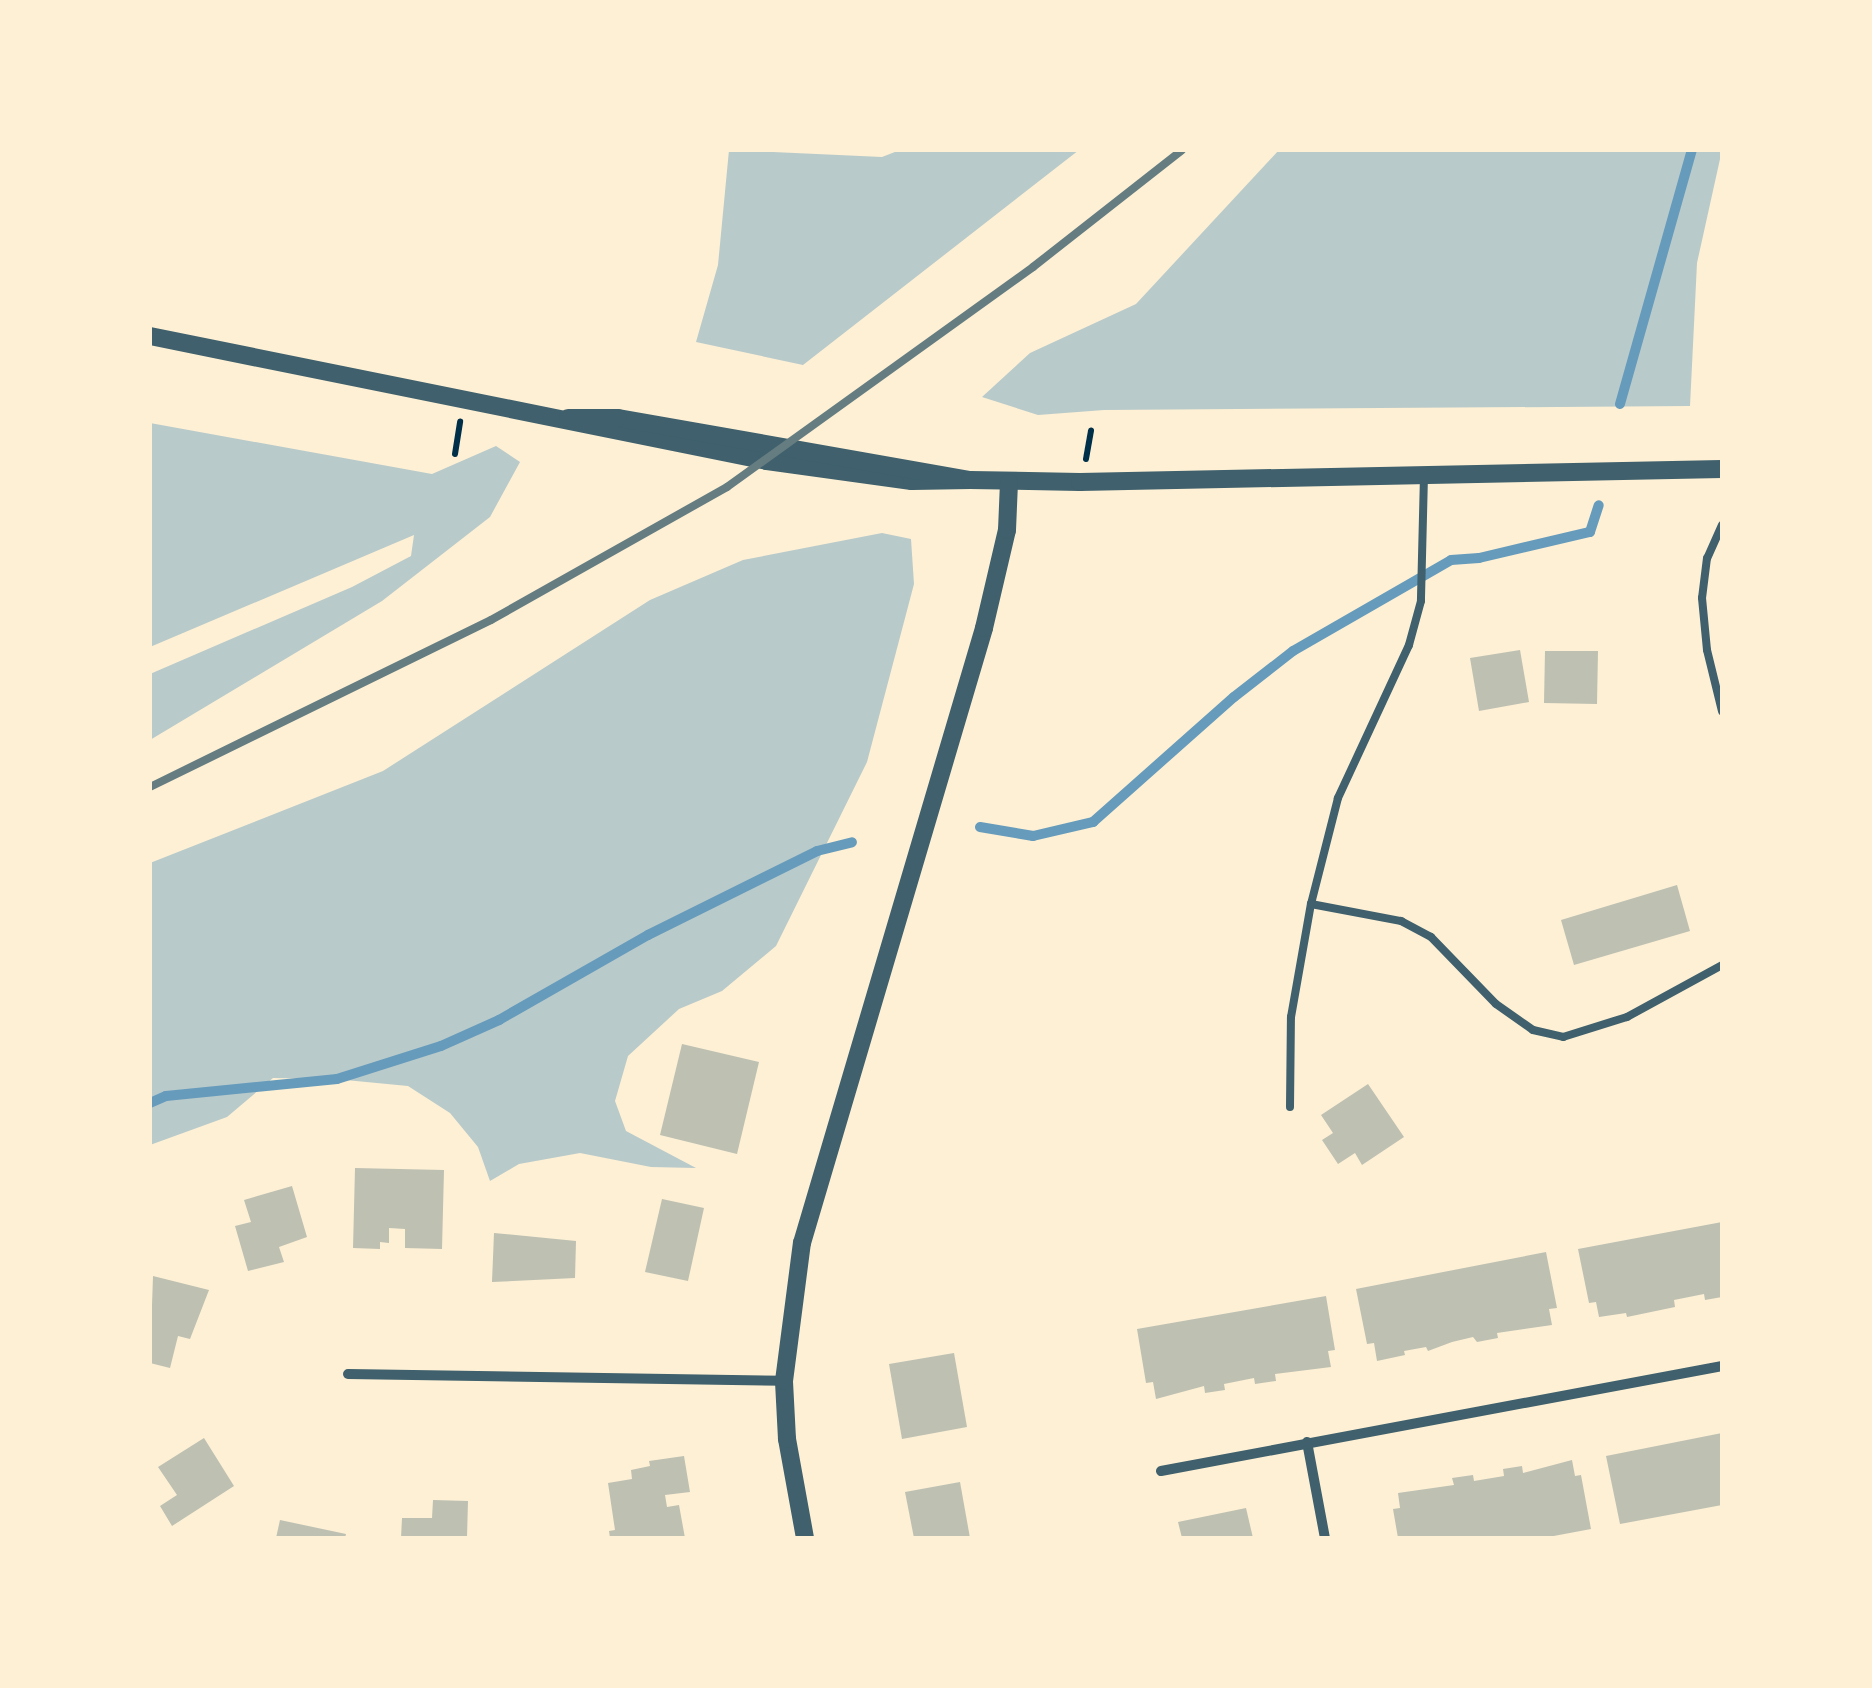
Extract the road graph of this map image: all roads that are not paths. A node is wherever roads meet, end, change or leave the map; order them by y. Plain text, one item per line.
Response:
1 (150, 336) edge
2 (1722, 469) edge
3 (1424, 474) junction
4 (1009, 483) junction
5 (1722, 526) edge
6 (1722, 711) edge
7 (1311, 904) junction
8 (1722, 966) edge
9 (1290, 1106) dead end
10 (1722, 1366) edge
11 (348, 1374) dead end
12 (784, 1381) junction
13 (1307, 1442) junction
14 (1161, 1470) dead end
15 (805, 1538) edge
16 (1325, 1538) edge

1 - 4 street
2 - 3 street
3 - 4 street
3 - 7 lane
4 - 12 street
5 - 6 lane
7 - 8 lane
7 - 9 lane
10 - 13 street
11 - 12 street
12 - 15 street
13 - 14 street
13 - 16 street

